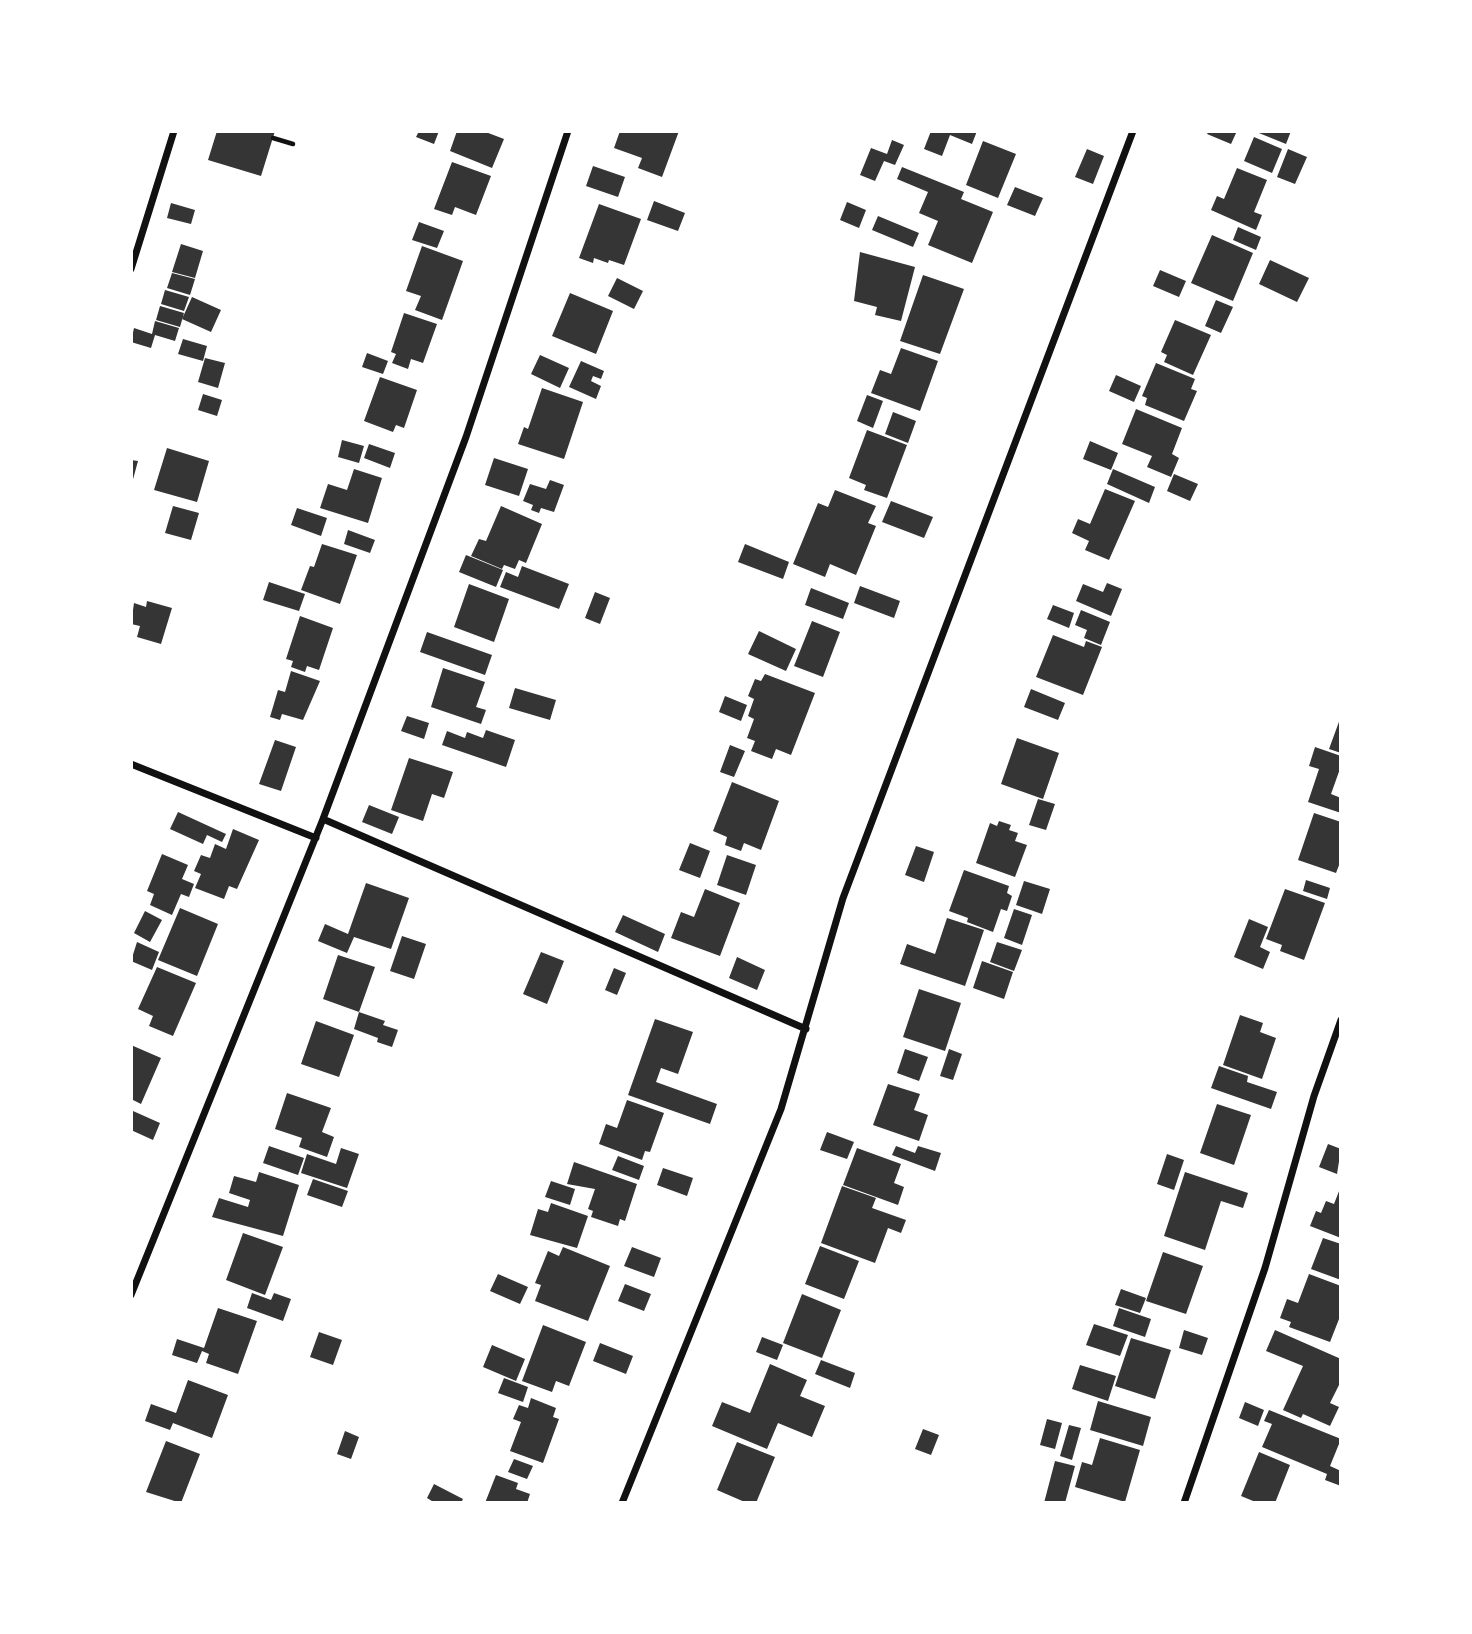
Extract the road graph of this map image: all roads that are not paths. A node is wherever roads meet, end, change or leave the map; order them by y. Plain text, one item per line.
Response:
1 (174, 131) edge
2 (568, 131) edge
3 (1133, 131) edge
4 (131, 269) edge
5 (131, 764) edge
6 (323, 819) junction
7 (316, 838) junction
8 (1341, 1020) edge
9 (806, 1029) junction
10 (131, 1295) edge
11 (622, 1503) edge
12 (1185, 1503) edge

1 - 4 street
2 - 6 street
3 - 9 street
5 - 7 street
6 - 7 street
6 - 9 street
7 - 10 street
8 - 12 street
9 - 11 street

